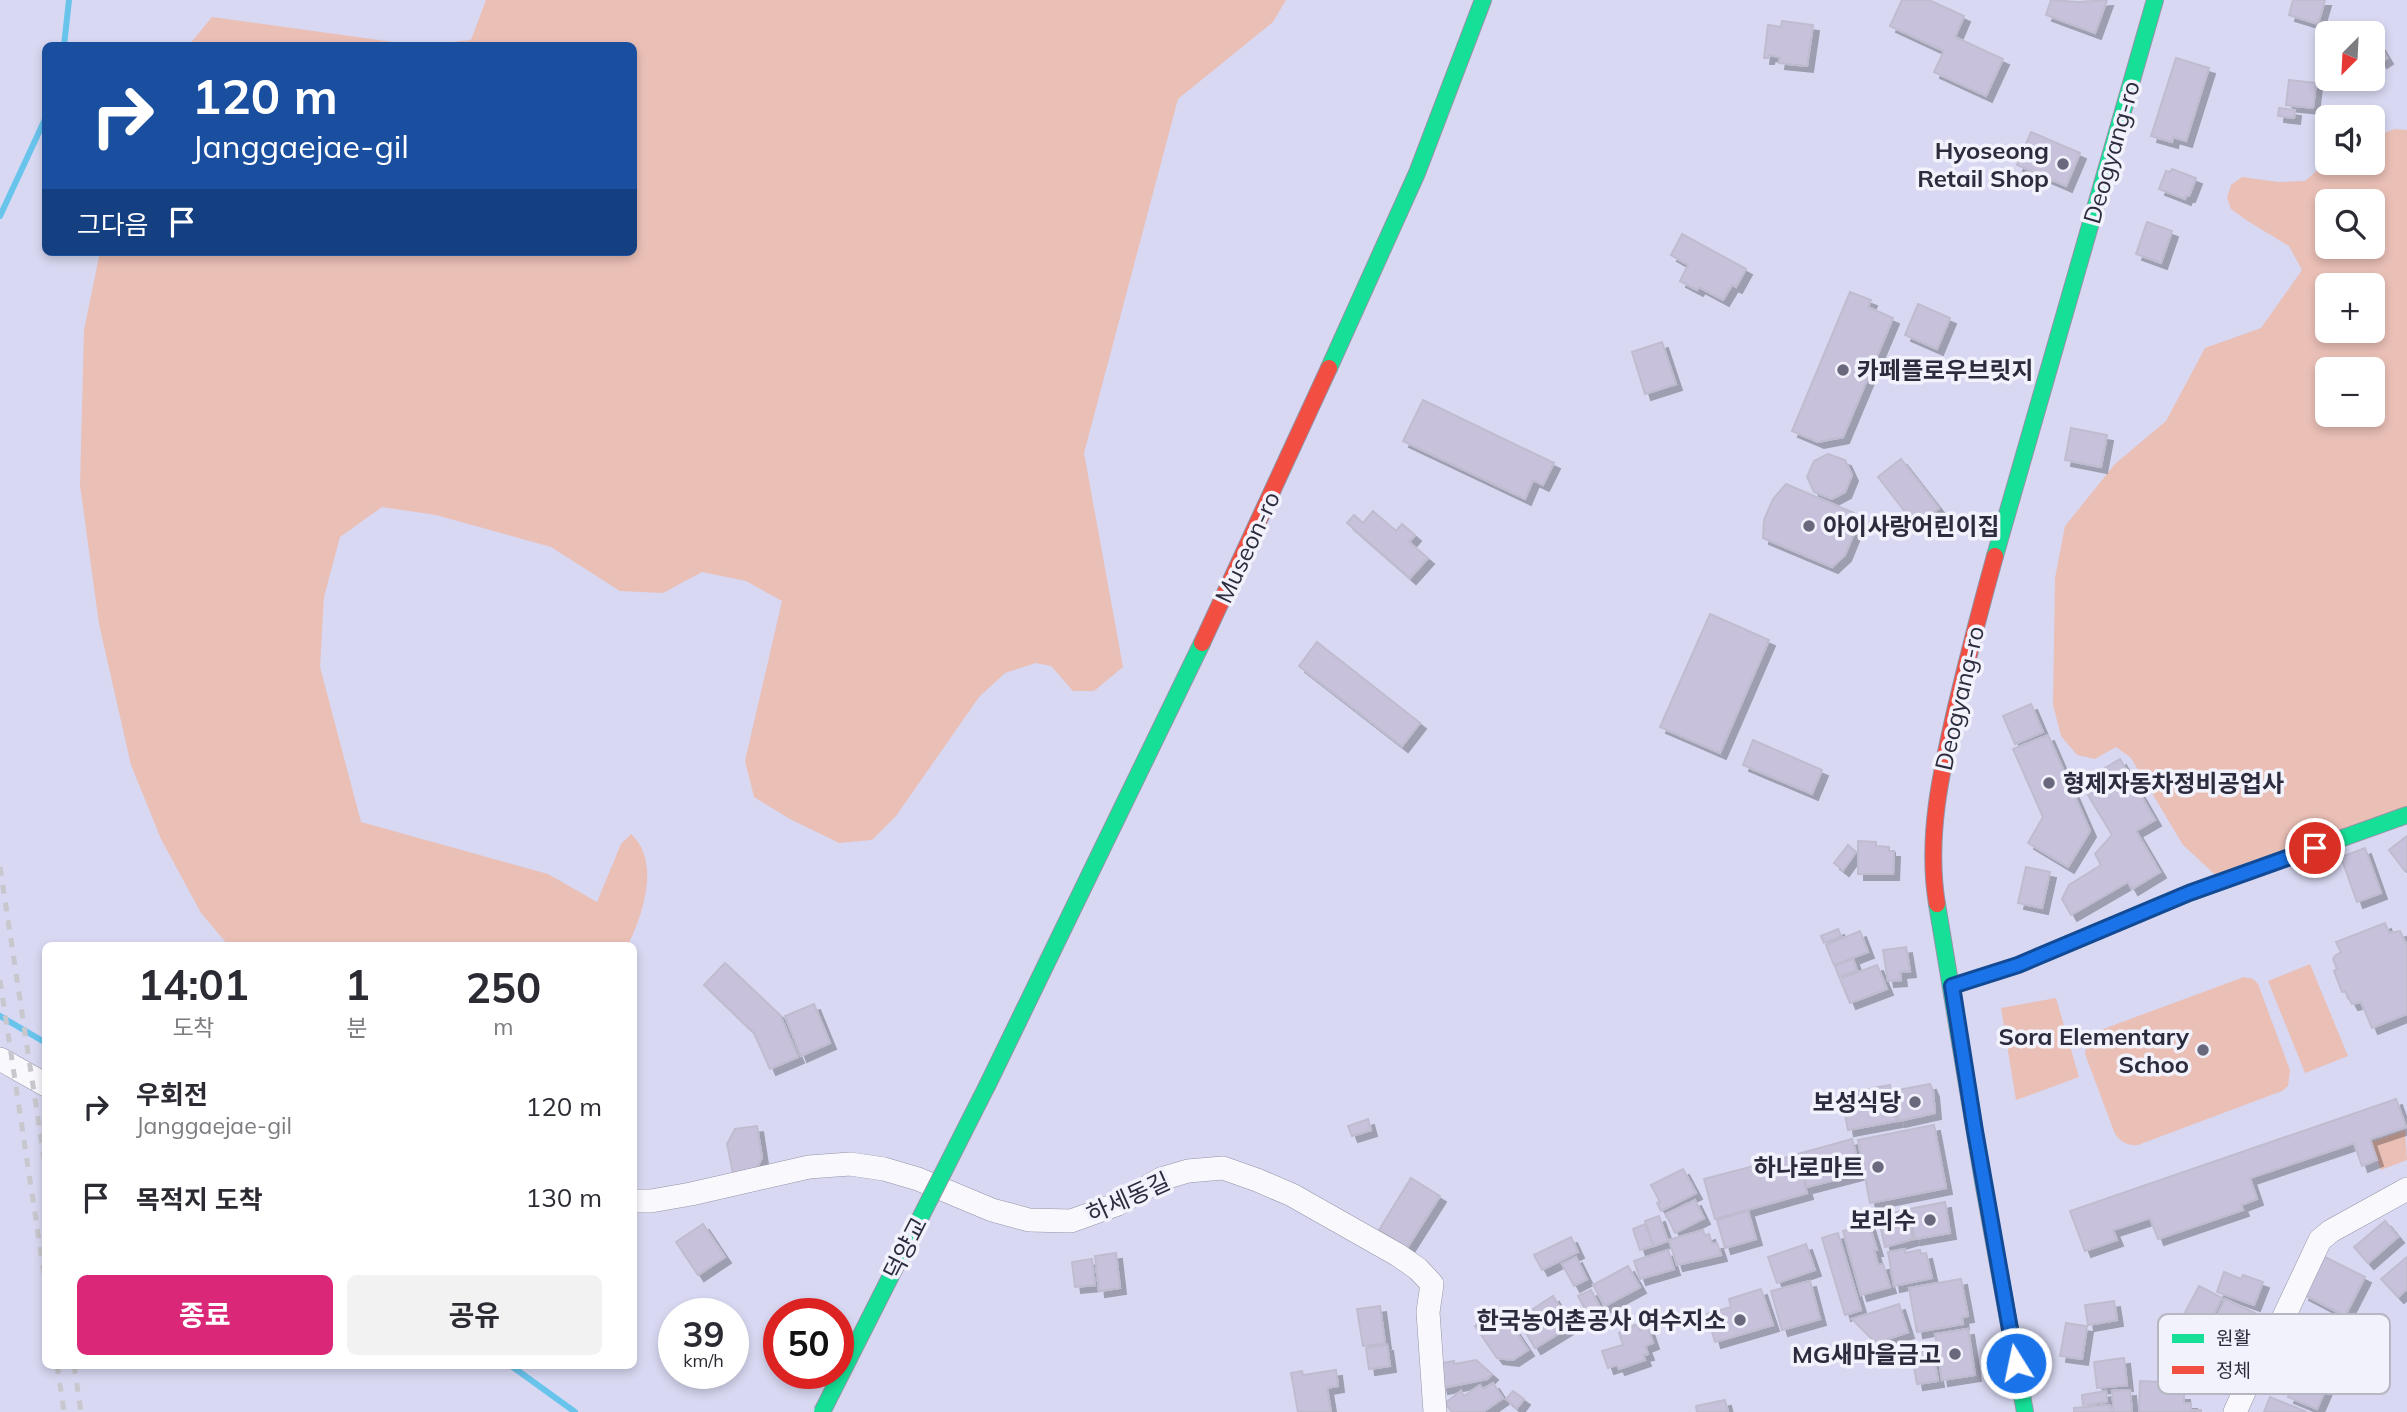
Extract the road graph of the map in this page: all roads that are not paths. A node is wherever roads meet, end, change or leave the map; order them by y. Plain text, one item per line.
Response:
1 (1483, 0) edge
2 (2155, 0) edge
3 (2407, 815) edge
4 (1952, 986) junction
5 (0, 1059) edge
6 (42, 1083) edge
7 (988, 1084) joint
8 (2407, 1189) edge
9 (637, 1201) edge
10 (2285, 1314) edge
11 (2243, 1394) edge
12 (822, 1412) edge
13 (1435, 1412) edge
14 (2025, 1412) edge
15 (2235, 1412) edge

1 - 7 street, Museon-ro
2 - 4 street, Deogyang-ro
3 - 4 street
4 - 14 street, Deogyang-ro
5 - 6 street
7 - 12 street, 덕양교, bridge
8 - 10 street
9 - 13 street, 하세동길
11 - 15 street

